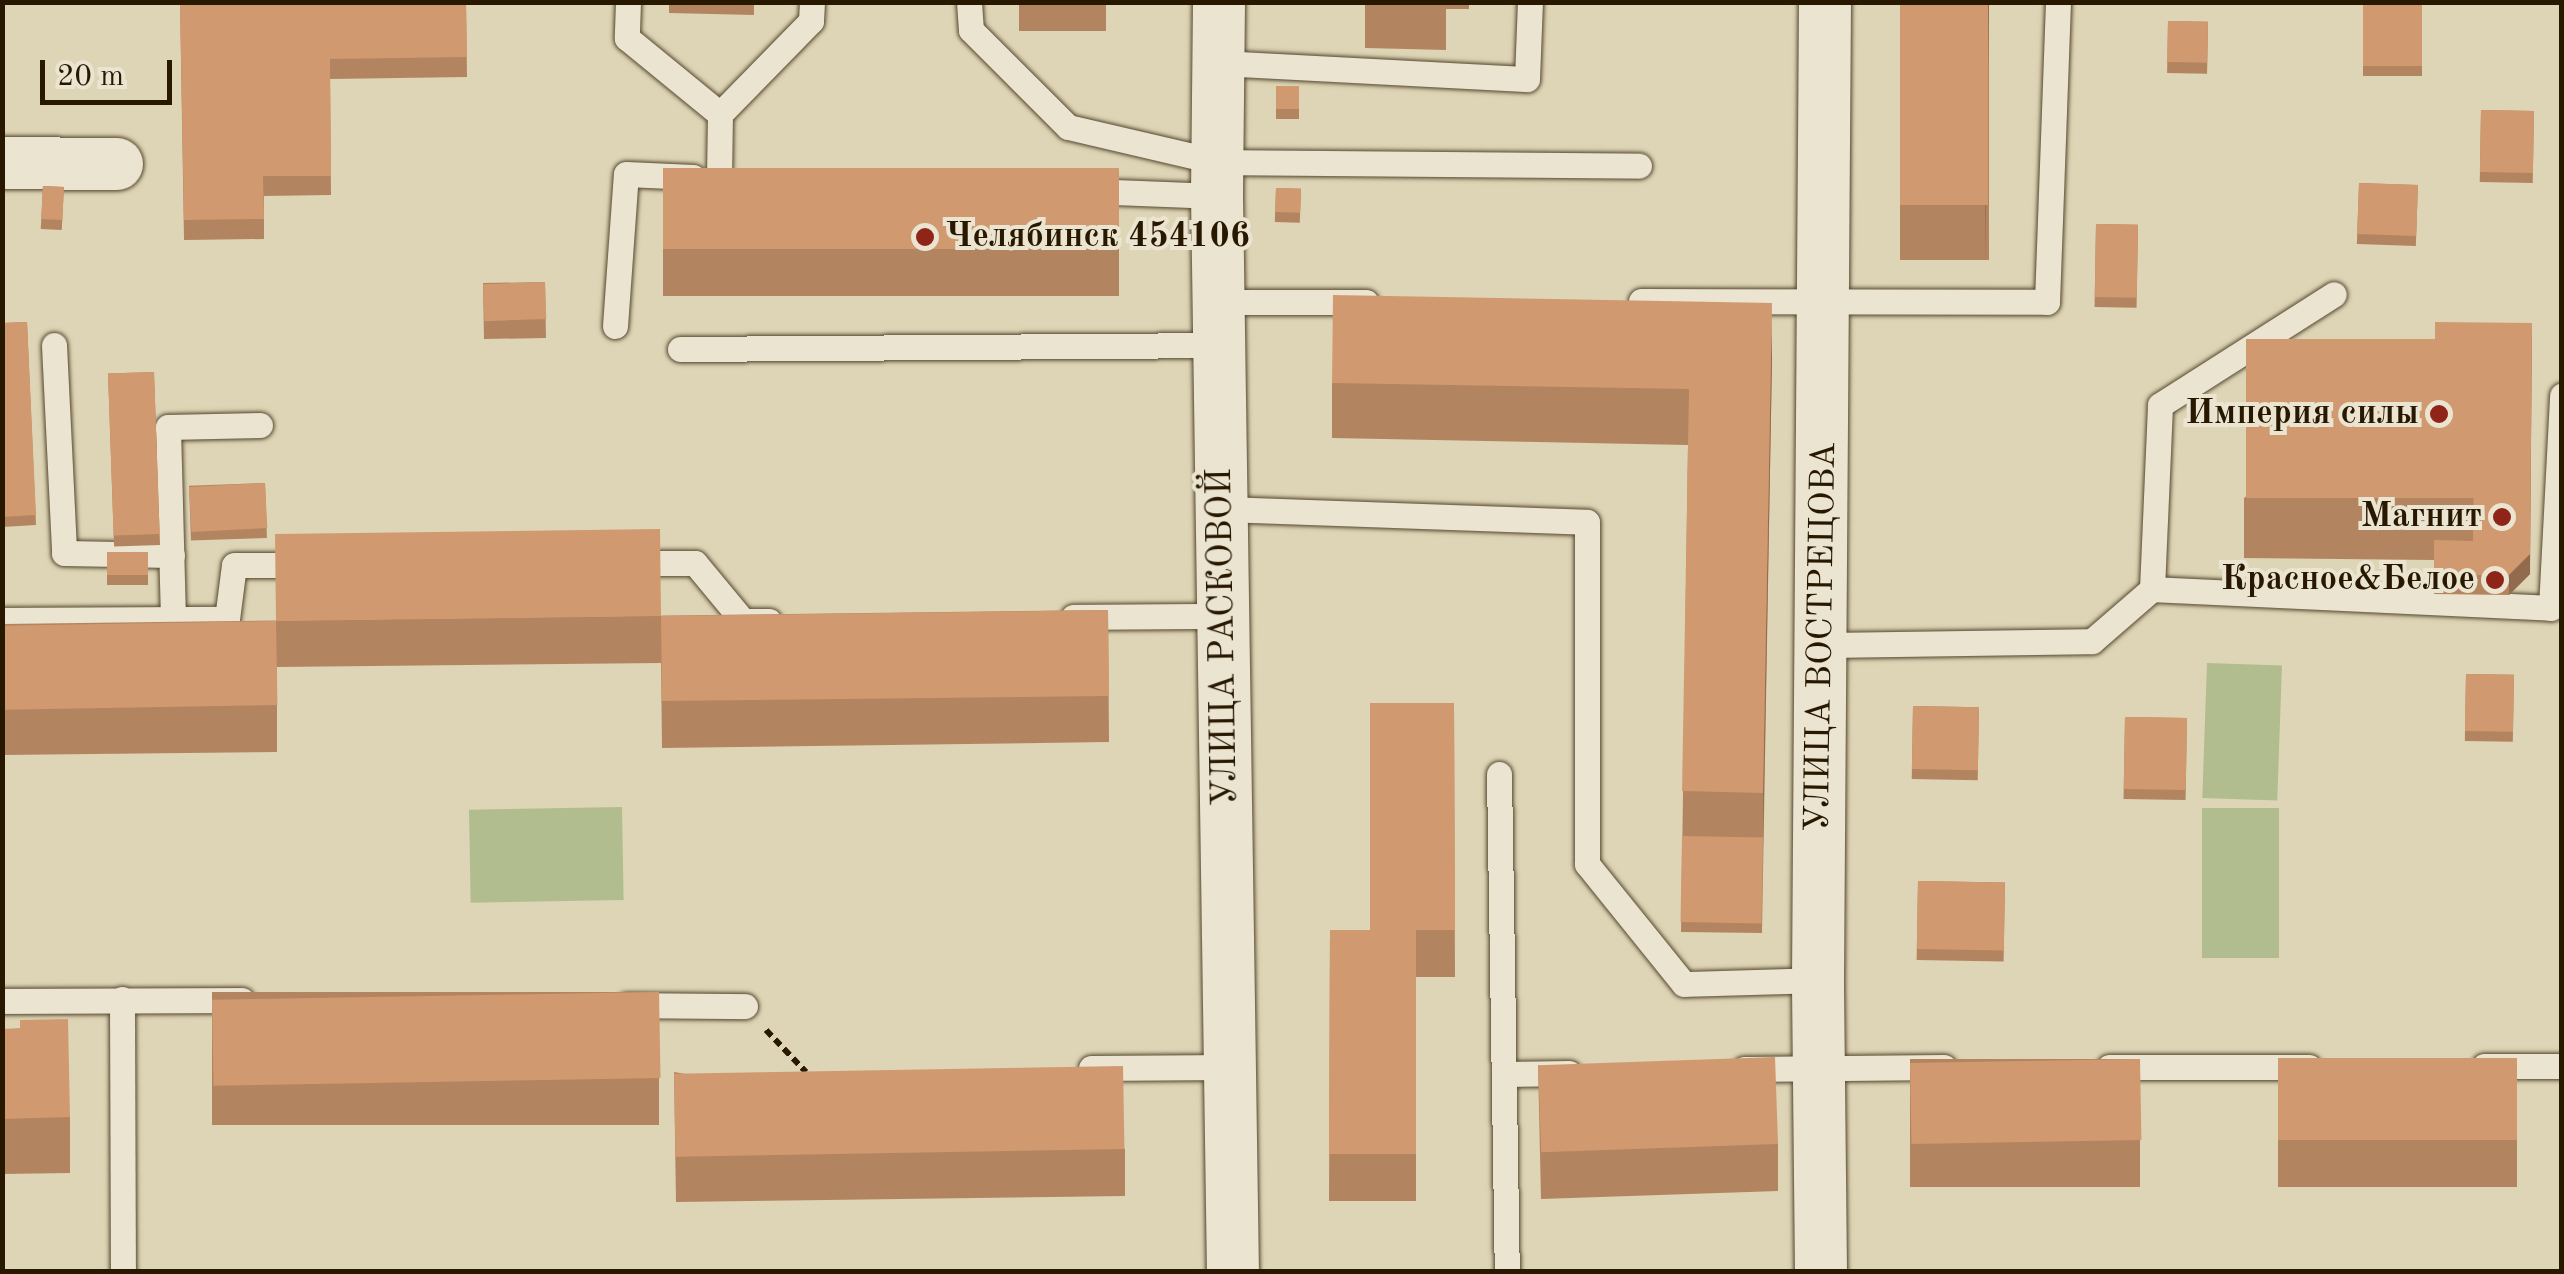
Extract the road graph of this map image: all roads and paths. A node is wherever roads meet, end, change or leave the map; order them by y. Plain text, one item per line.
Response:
1 (628, 2) edge
2 (812, 2) edge
3 (969, 2) edge
4 (1219, 2) edge
5 (1530, 2) edge
6 (1825, 2) edge
7 (2058, 2) edge
8 (1218, 63) junction
9 (720, 114) junction
10 (2, 164) edge
11 (117, 164) dead end
12 (1639, 166) dead end
13 (1218, 179) junction
14 (1058, 190) edge
15 (2334, 294) dead end
16 (1611, 301) edge
17 (1827, 301) junction
18 (1395, 302) edge
19 (1219, 324) junction
20 (615, 326) dead end
21 (54, 345) dead end
22 (680, 349) dead end
23 (2562, 395) edge
24 (260, 425) dead end
25 (1222, 509) junction
26 (172, 555) junction
27 (599, 563) edge
28 (330, 564) edge
29 (2152, 589) junction
30 (1224, 616) junction
31 (1050, 618) edge
32 (2, 620) edge
33 (173, 620) junction
34 (800, 620) edge
35 (1822, 645) junction
36 (1498, 774) dead end
37 (1818, 980) junction
38 (122, 999) junction
39 (2, 1000) edge
40 (278, 1000) edge
41 (609, 1005) edge
42 (745, 1006) joint
43 (1230, 1066) junction
44 (2327, 1066) edge
45 (2464, 1066) edge
46 (2562, 1066) edge
47 (1976, 1067) edge
48 (2093, 1067) edge
49 (1819, 1068) junction
50 (1056, 1069) edge
51 (1720, 1070) edge
52 (806, 1072) edge
53 (1602, 1072) edge
54 (1504, 1074) junction
55 (123, 1272) edge
56 (1233, 1272) edge
57 (1507, 1272) edge
58 (1822, 1272) edge

1 - 9 lane
2 - 9 lane
3 - 13 lane
4 - 8 street, УЛИЦА РАСКОВОЙ
5 - 8 lane
6 - 17 street, УЛИЦА ВОСТРЕЦОВА
7 - 17 lane
8 - 13 street, УЛИЦА РАСКОВОЙ
9 - 20 lane
10 - 11 street
12 - 13 lane
13 - 14 lane
13 - 19 street, УЛИЦА РАСКОВОЙ
15 - 29 lane
16 - 17 lane
17 - 35 street, УЛИЦА ВОСТРЕЦОВА
18 - 19 lane
19 - 22 lane
19 - 25 street, УЛИЦА РАСКОВОЙ
21 - 26 lane
23 - 29 lane
24 - 26 lane
25 - 30 street, УЛИЦА РАСКОВОЙ
25 - 37 lane
26 - 33 lane
27 - 34 lane
28 - 33 lane
29 - 35 lane
30 - 31 lane
30 - 43 street, УЛИЦА РАСКОВОЙ
32 - 33 lane
35 - 37 street, УЛИЦА ВОСТРЕЦОВА
36 - 54 lane
37 - 49 street, УЛИЦА ВОСТРЕЦОВА
38 - 39 lane
38 - 40 lane
38 - 55 lane
41 - 42 lane
42 - 52 path
43 - 50 lane
43 - 56 street, УЛИЦА РАСКОВОЙ
44 - 48 lane
45 - 46 lane
47 - 49 lane
49 - 51 lane
49 - 58 street, УЛИЦА ВОСТРЕЦОВА
53 - 54 lane
54 - 57 lane

